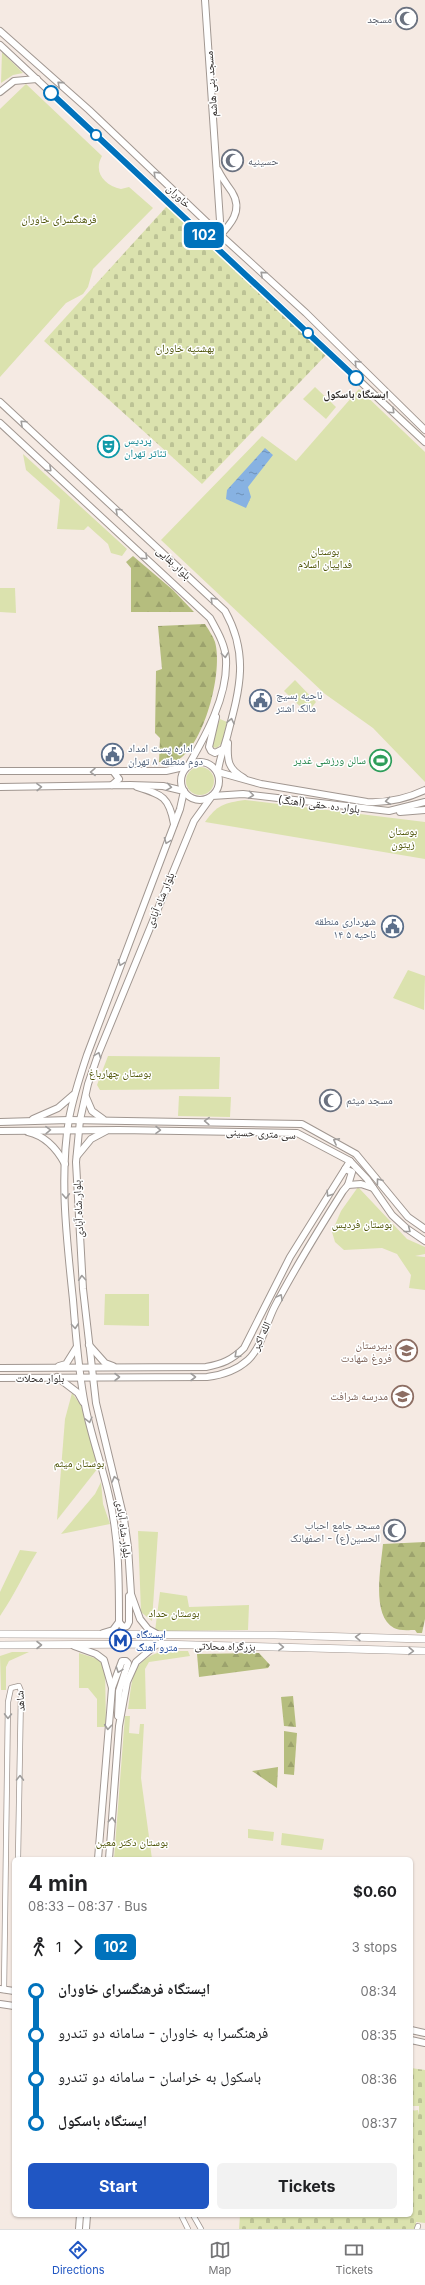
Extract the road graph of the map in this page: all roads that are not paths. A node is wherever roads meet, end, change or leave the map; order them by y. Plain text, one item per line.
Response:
1 (205, 0) edge
2 (0, 31) edge
3 (0, 45) edge
4 (37, 79) junction
5 (0, 90) edge
6 (216, 167) junction
7 (232, 192) junction
8 (218, 195) junction
9 (215, 230) junction
10 (220, 235) junction
11 (212, 243) junction
12 (0, 402) edge
13 (0, 423) edge
14 (425, 430) edge
15 (425, 442) edge
16 (220, 698) junction
17 (228, 734) junction
18 (224, 749) junction
19 (188, 766) junction
20 (0, 771) edge
21 (113, 771) junction
22 (218, 772) junction
23 (261, 784) junction
24 (112, 785) junction
25 (130, 785) junction
26 (0, 787) edge
27 (425, 790) edge
28 (184, 791) junction
29 (212, 796) junction
30 (425, 802) edge
31 (425, 810) edge
32 (393, 811) junction
33 (174, 824) junction
34 (74, 1094) junction
35 (85, 1096) junction
36 (69, 1120) junction
37 (80, 1120) junction
38 (120, 1120) junction
39 (25, 1121) junction
40 (0, 1122) edge
41 (302, 1124) junction
42 (19, 1130) junction
43 (68, 1130) junction
44 (78, 1130) junction
45 (119, 1130) junction
46 (0, 1131) edge
47 (297, 1133) junction
48 (76, 1159) junction
49 (350, 1161) junction
50 (65, 1164) junction
51 (345, 1169) junction
52 (348, 1185) junction
53 (373, 1188) junction
54 (425, 1229) edge
55 (425, 1241) edge
56 (88, 1345) junction
57 (77, 1346) junction
58 (160, 1367) junction
59 (0, 1368) edge
60 (54, 1368) junction
61 (79, 1368) junction
62 (90, 1368) junction
63 (117, 1368) junction
64 (56, 1377) junction
65 (81, 1377) junction
66 (154, 1377) junction
67 (0, 1378) edge
68 (92, 1378) junction
69 (85, 1406) junction
70 (129, 1586) junction
71 (119, 1622) junction
72 (0, 1634) edge
73 (93, 1635) junction
74 (158, 1635) junction
75 (425, 1639) edge
76 (157, 1644) junction
77 (71, 1645) junction
78 (1, 1646) edge
79 (425, 1652) edge
80 (112, 1688) junction
81 (119, 1726) junction
82 (18, 1857) edge
83 (98, 1857) edge
84 (109, 1857) edge
85 (2, 1989) edge
86 (12, 1991) edge
87 (0, 2004) edge
88 (12, 2006) edge
89 (413, 2030) edge
90 (425, 2033) edge
91 (413, 2040) edge
92 (425, 2042) edge
93 (80, 2217) edge
94 (86, 2217) edge
95 (182, 2217) edge
96 (195, 2217) edge
97 (79, 2229) edge
98 (86, 2229) edge
99 (188, 2229) edge
100 (200, 2229) edge

1 - 6 main road, مسجد بنی هاشم
9 -> 2 main road, خاوران
3 - 4 main road, خاوران
4 - 5 main road
4 - 11 main road, خاوران
6 - 7 main road, مسجد بنی هاشم
6 - 8 main road, مسجد بنی هاشم
7 - 8 main road
7 - 10 main road, مسجد بنی هاشم
8 - 9 main road, مسجد بنی هاشم
9 - 10 main road, خاوران
10 - 11 main road, مسجد بنی هاشم
14 -> 10 main road, خاوران
11 -> 15 main road, خاوران
17 -> 12 main road, بلوار بقایی
13 -> 16 main road, بلوار بقایی
16 - 18 main road
16 - 19 main road, بلوار بقایی
17 - 18 main road, بلوار بقایی
17 - 23 main road
18 - 22 main road, بلوار بقایی
19 - 21 main road
19 - 22 main road
19 - 28 main road
21 -> 20 main road
21 - 24 main road
22 - 23 main road, بلوار ده حقی (آهنگ)
22 - 29 main road
27 -> 23 main road, بلوار ده حقی (آهنگ)
24 - 25 main road
26 -> 24 main road
25 -> 28 main road
25 - 33 main road
28 - 29 main road
28 - 33 main road, بلوار شاه آبادی
29 -> 32 main road, بلوار ده حقی (آهنگ)
35 -> 29 main road, بلوار شاه آبادی
30 - 32 main road, بلوار ده حقی (آهنگ)
31 - 32 main road
33 -> 34 main road, بلوار شاه آبادی
34 - 36 main road, بلوار شاه آبادی
34 - 39 main road
35 - 37 main road, بلوار شاه آبادی
35 - 38 main road
36 - 37 main road, سی متری حسینی
36 - 39 main road
36 - 43 main road, بلوار شاه آبادی
37 - 38 main road, سی متری حسینی
37 - 44 main road, بلوار شاه آبادی
41 -> 38 main road, سی متری حسینی
39 - 40 main road
41 - 47 main road
54 -> 41 main road
42 -> 43 main road
42 - 46 main road
42 - 50 main road
43 - 44 main road, سی متری حسینی
43 - 50 main road, بلوار شاه آبادی
44 - 45 main road, سی متری حسینی
44 - 48 main road, بلوار شاه آبادی
45 -> 47 main road, سی متری حسینی
45 - 48 main road
47 - 49 main road, سی متری حسینی
56 -> 48 main road, بلوار شاه آبادی
49 - 51 main road, الله اکبر
49 - 53 main road, سی متری حسینی
50 -> 57 main road, بلوار شاه آبادی
51 - 52 main road
51 -> 58 main road, الله اکبر
52 - 53 main road
66 -> 52 main road, الله اکبر
53 -> 55 main road, سی متری حسینی
56 - 62 main road, بلوار شاه آبادی
56 - 63 main road
57 - 60 main road
57 - 61 main road, بلوار شاه آبادی
58 - 63 main road, الله اکبر
58 - 66 main road
59 - 60 main road, بلوار محلات
60 - 61 main road, بلوار محلات
61 - 62 main road, الله اکبر
61 - 65 main road, بلوار شاه آبادی
62 - 63 main road, الله اکبر
62 - 68 main road, بلوار شاه آبادی
64 - 65 main road, بلوار محلات
64 - 67 main road, بلوار محلات
64 - 69 main road
65 - 68 main road, الله اکبر
65 - 69 main road, بلوار شاه آبادی
68 -> 66 main road, الله اکبر
70 -> 68 main road, بلوار شاه آبادی
69 -> 71 main road, بلوار شاه آبادی
70 - 71 main road
70 - 74 main road, بلوار شاه آبادی
71 - 73 main road
72 - 73 highway, بزرگراه محلاتی
73 - 74 highway, بزرگراه محلاتی
75 -> 74 highway, بزرگراه محلاتی
76 - 77 highway, بزرگراه محلاتی
76 -> 79 highway, بزرگراه محلاتی
76 - 81 main road
78 -> 77 highway, بزرگراه محلاتی
77 - 80 main road
81 -> 80 main road
80 -> 83 main road
84 -> 81 main road
82 -> 85 street, شاهد
85 - 86 main road
87 - 88 main road
89 - 90 main road
91 - 92 main road
93 - 97 main road
94 - 98 main road
95 - 99 street
96 - 100 street

